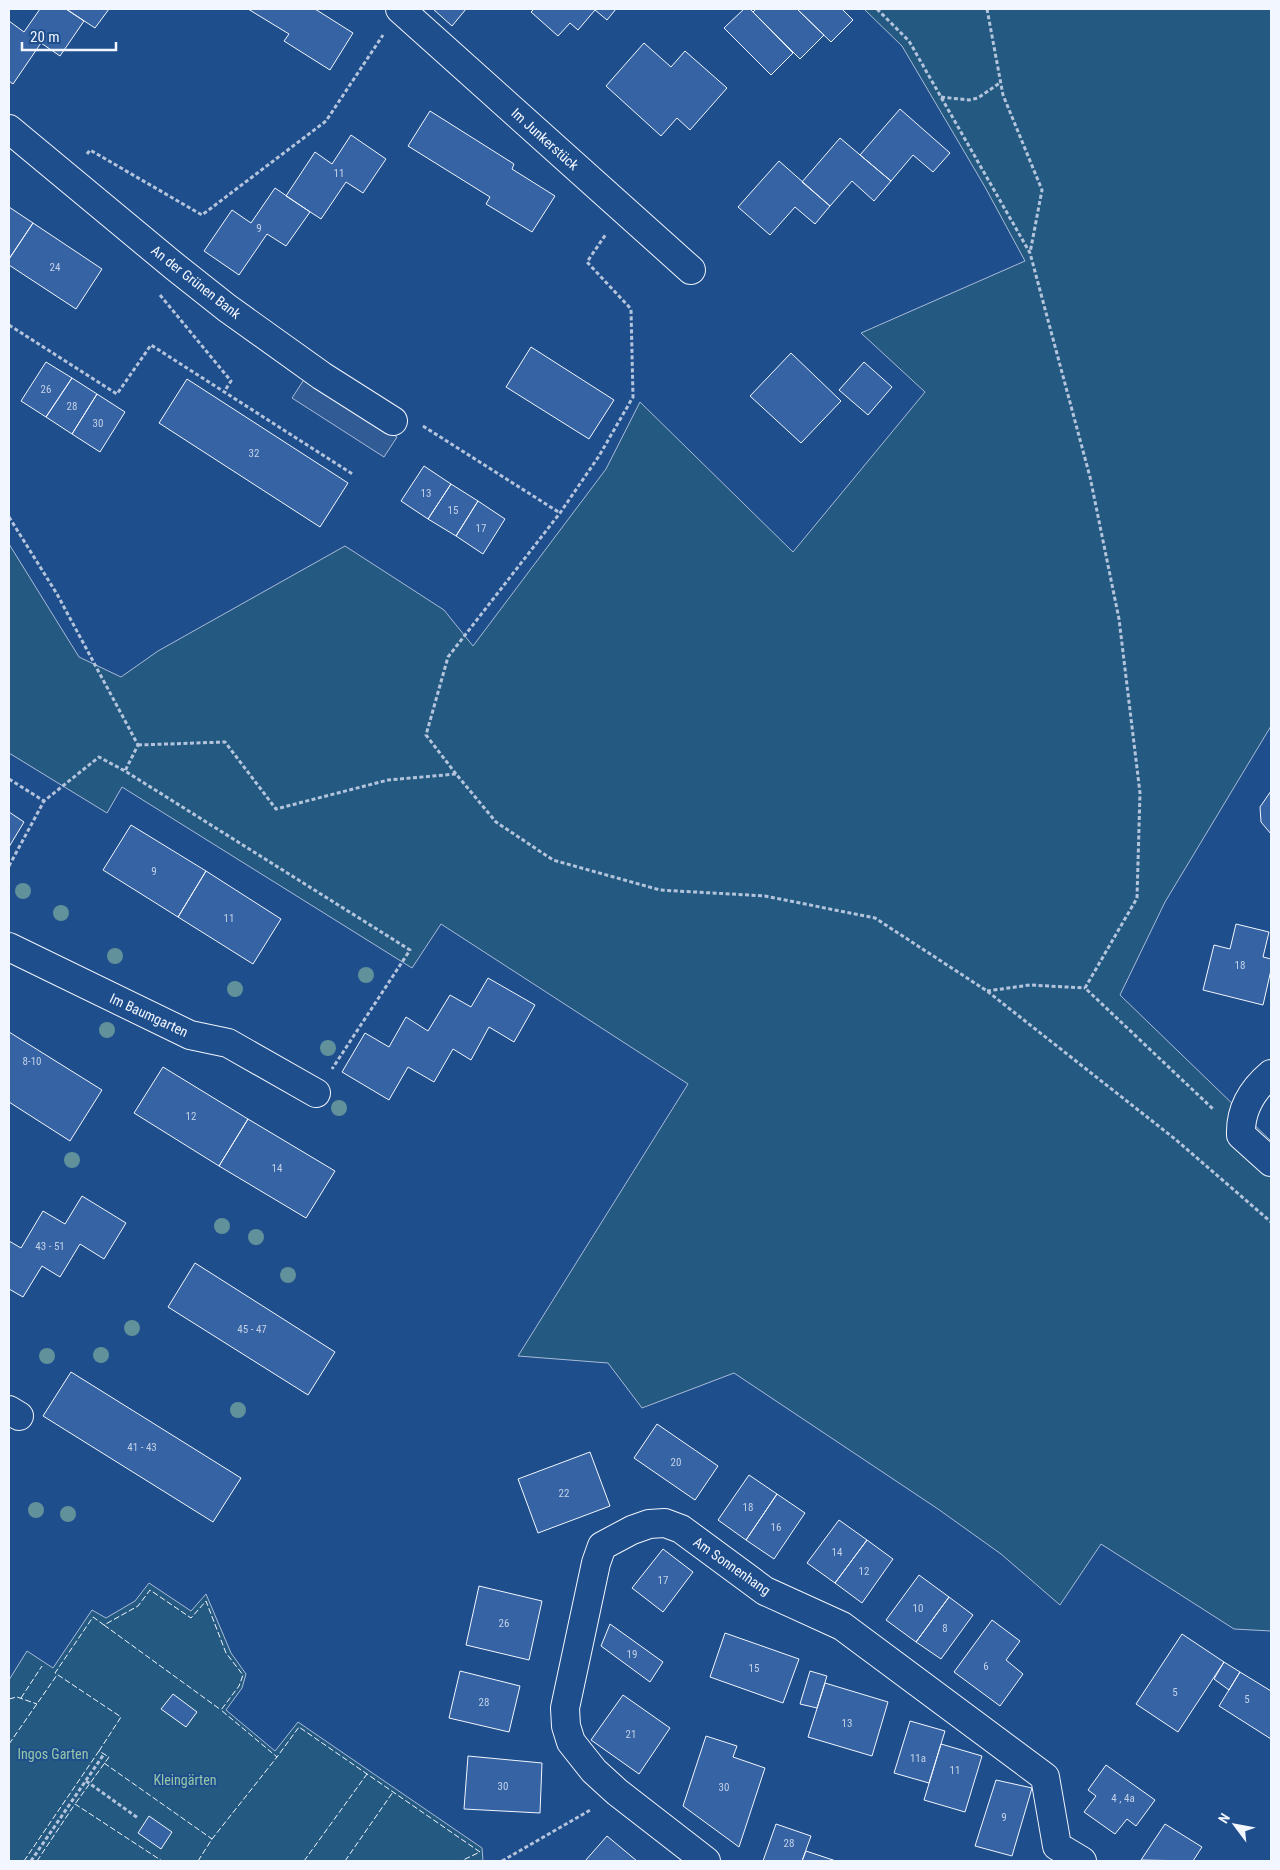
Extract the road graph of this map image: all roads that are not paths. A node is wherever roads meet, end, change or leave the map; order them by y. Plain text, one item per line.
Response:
1 (400, 9) edge
2 (9, 130) edge
3 (691, 270) dead end
4 (393, 421) road end
5 (9, 947) edge
6 (1271, 1074) edge
7 (316, 1092) road end
8 (1271, 1162) edge
9 (706, 1861) edge
10 (1082, 1861) edge

1 - 3 street, Im Junkerstück
2 - 4 street, An der Grünen Bank
5 - 7 street, Im Baumgarten
6 - 8 street
9 - 10 street, Am Sonnenhang

